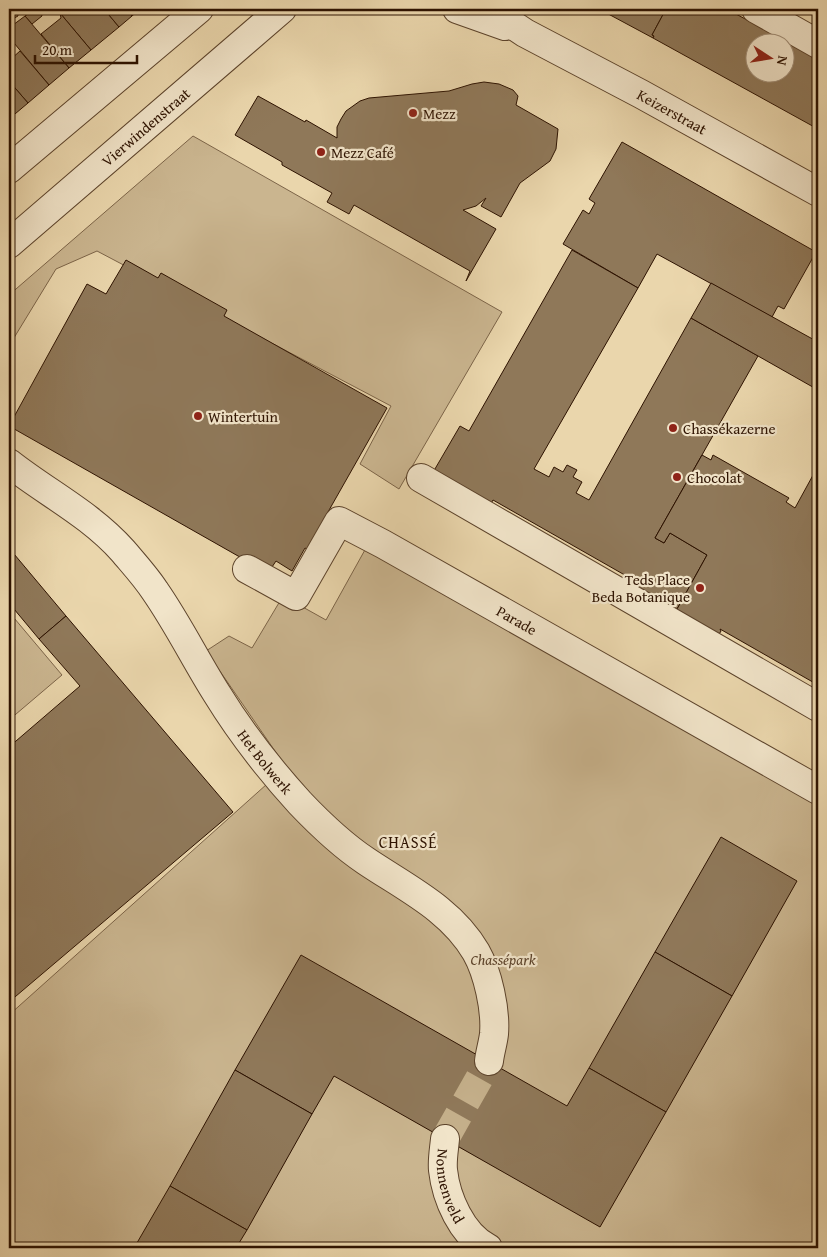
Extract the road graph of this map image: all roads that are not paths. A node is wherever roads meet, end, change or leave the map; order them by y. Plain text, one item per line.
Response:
1 (199, 9) edge
2 (282, 9) edge
3 (457, 9) edge
4 (489, 9) edge
5 (756, 9) edge
6 (525, 33) junction
7 (818, 44) edge
8 (9, 169) edge
9 (818, 192) edge
10 (9, 244) edge
11 (9, 463) edge
12 (420, 478) dead end
13 (247, 569) dead end
14 (818, 707) edge
15 (818, 790) edge
16 (488, 1061) tunnel mouth
17 (445, 1139) tunnel mouth
18 (488, 1248) edge

1 - 8 street
2 - 10 street, Vierwindenstraat
3 - 6 street, Keizerstraat
4 - 6 street, Keizerstraat
5 - 7 street
6 - 9 street, Keizerstraat
11 - 16 street, Het Bolwerk
12 - 14 street
13 - 15 street, Parade
17 - 18 street, Nonnenveld

